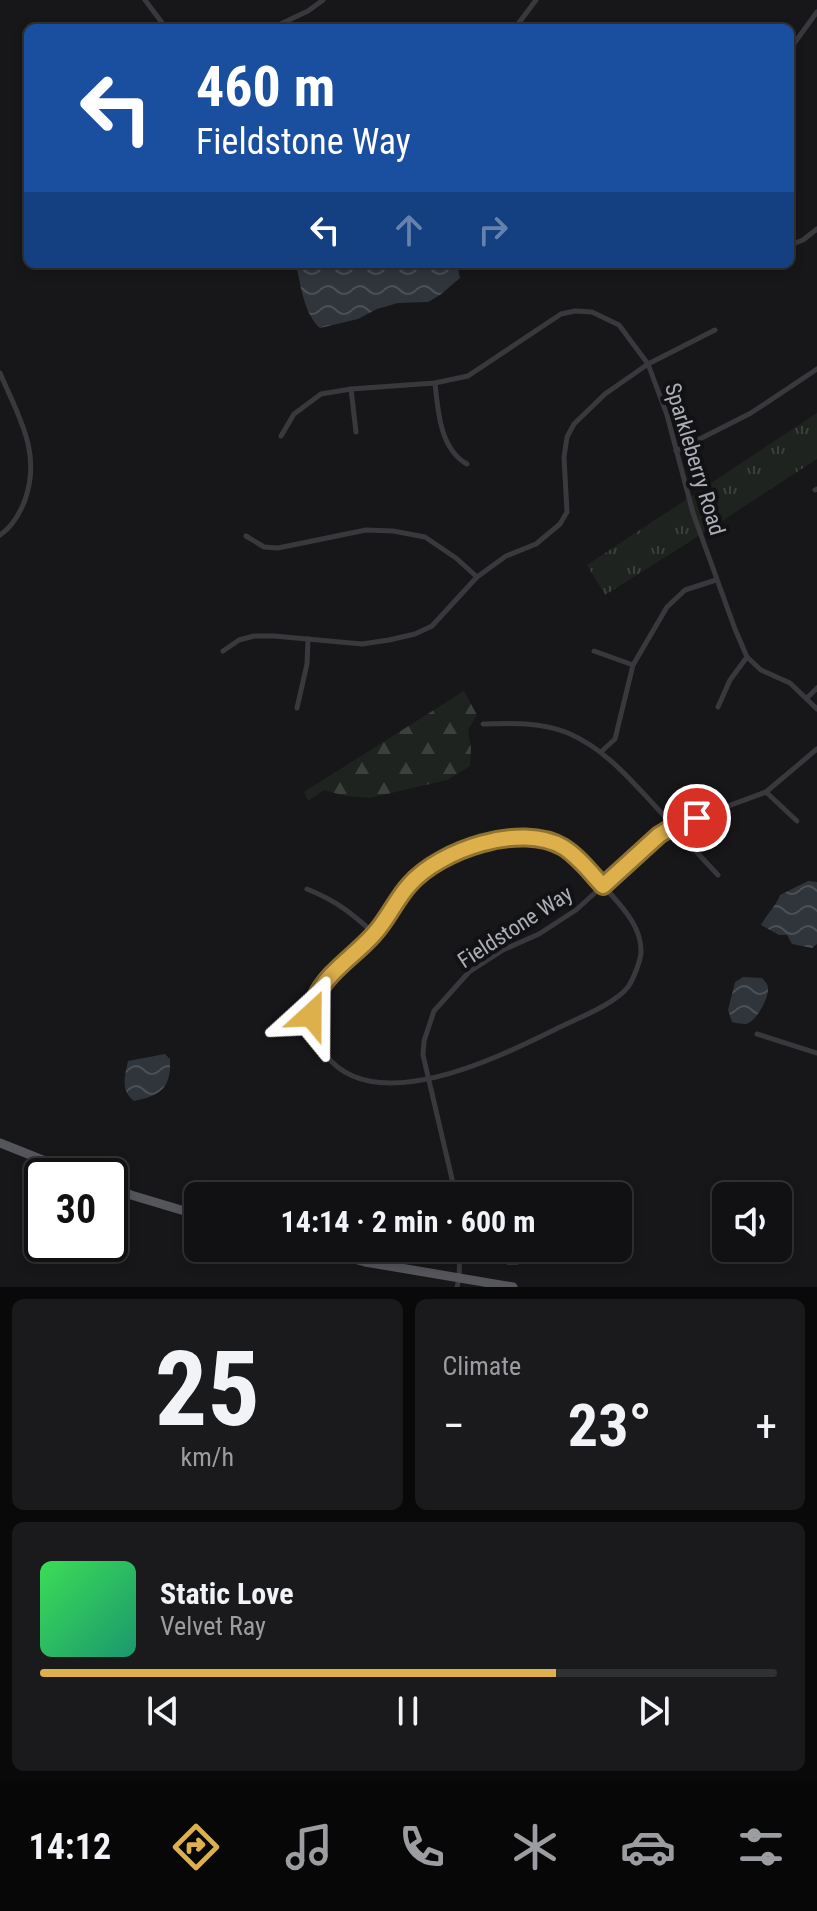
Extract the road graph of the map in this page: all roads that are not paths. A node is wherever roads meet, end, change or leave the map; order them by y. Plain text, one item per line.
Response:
1 (145, 0) edge
2 (323, 0) edge
3 (536, 0) edge
4 (817, 12) edge
5 (163, 24) edge
6 (280, 24) edge
7 (518, 24) edge
8 (794, 44) edge
9 (817, 229) edge
10 (794, 243) edge
11 (715, 330) dead end
12 (648, 364) junction
13 (817, 369) edge
14 (0, 373) edge
15 (435, 383) junction
16 (351, 389) junction
17 (356, 432) dead end
18 (281, 436) dead end
19 (676, 451) junction
20 (467, 464) dead end
21 (0, 535) edge
22 (246, 536) dead end
23 (477, 577) junction
24 (716, 580) junction
25 (308, 639) junction
26 (223, 651) dead end
27 (594, 651) dead end
28 (747, 657) junction
29 (633, 665) junction
30 (817, 688) edge
31 (807, 698) junction
32 (718, 707) dead end
33 (297, 708) dead end
34 (817, 709) edge
35 (483, 724) dead end
36 (817, 749) edge
37 (602, 751) junction
38 (766, 792) junction
39 (797, 821) dead end
40 (674, 826) junction
41 (718, 875) dead end
42 (603, 886) junction
43 (307, 889) dead end
44 (375, 934) junction
45 (757, 1034) dead end
46 (817, 1053) edge
47 (428, 1078) junction
48 (0, 1143) edge
49 (38, 1158) edge
50 (453, 1182) edge
51 (128, 1194) edge
52 (184, 1211) edge
53 (365, 1262) edge
54 (459, 1262) edge
55 (458, 1283) edge
56 (513, 1287) edge

1 - 5 street
2 - 6 street
3 - 7 street
4 - 8 street
9 - 10 street
11 - 12 street
12 - 15 street, Sparkleberry Road
12 - 19 street, Sparkleberry Road
12 - 23 street
13 - 19 street
14 - 21 street
15 - 16 street, Sparkleberry Road
15 - 20 street
16 - 17 street
16 - 18 street, Sparkleberry Road
19 - 24 street, Sparkleberry Road
22 - 23 street
23 - 25 street
24 - 28 street, Sparkleberry Road
24 - 29 street
25 - 26 street
25 - 33 street
27 - 29 street
28 - 31 street
28 - 32 street
29 - 37 street
30 - 31 street
31 - 34 street
35 - 37 street
36 - 38 street, Fieldstone Way
37 - 40 street
38 - 39 street
38 - 40 street, Fieldstone Way
40 - 41 street
40 - 42 street, Fieldstone Way
42 - 44 street
42 - 47 street, Fieldstone Way
42 - 47 street
43 - 44 street
44 - 47 street
45 - 46 street
47 - 50 street, Fieldstone Way
48 - 49 main road
51 - 52 main road
53 - 55 main road
54 - 55 street
55 - 56 main road

